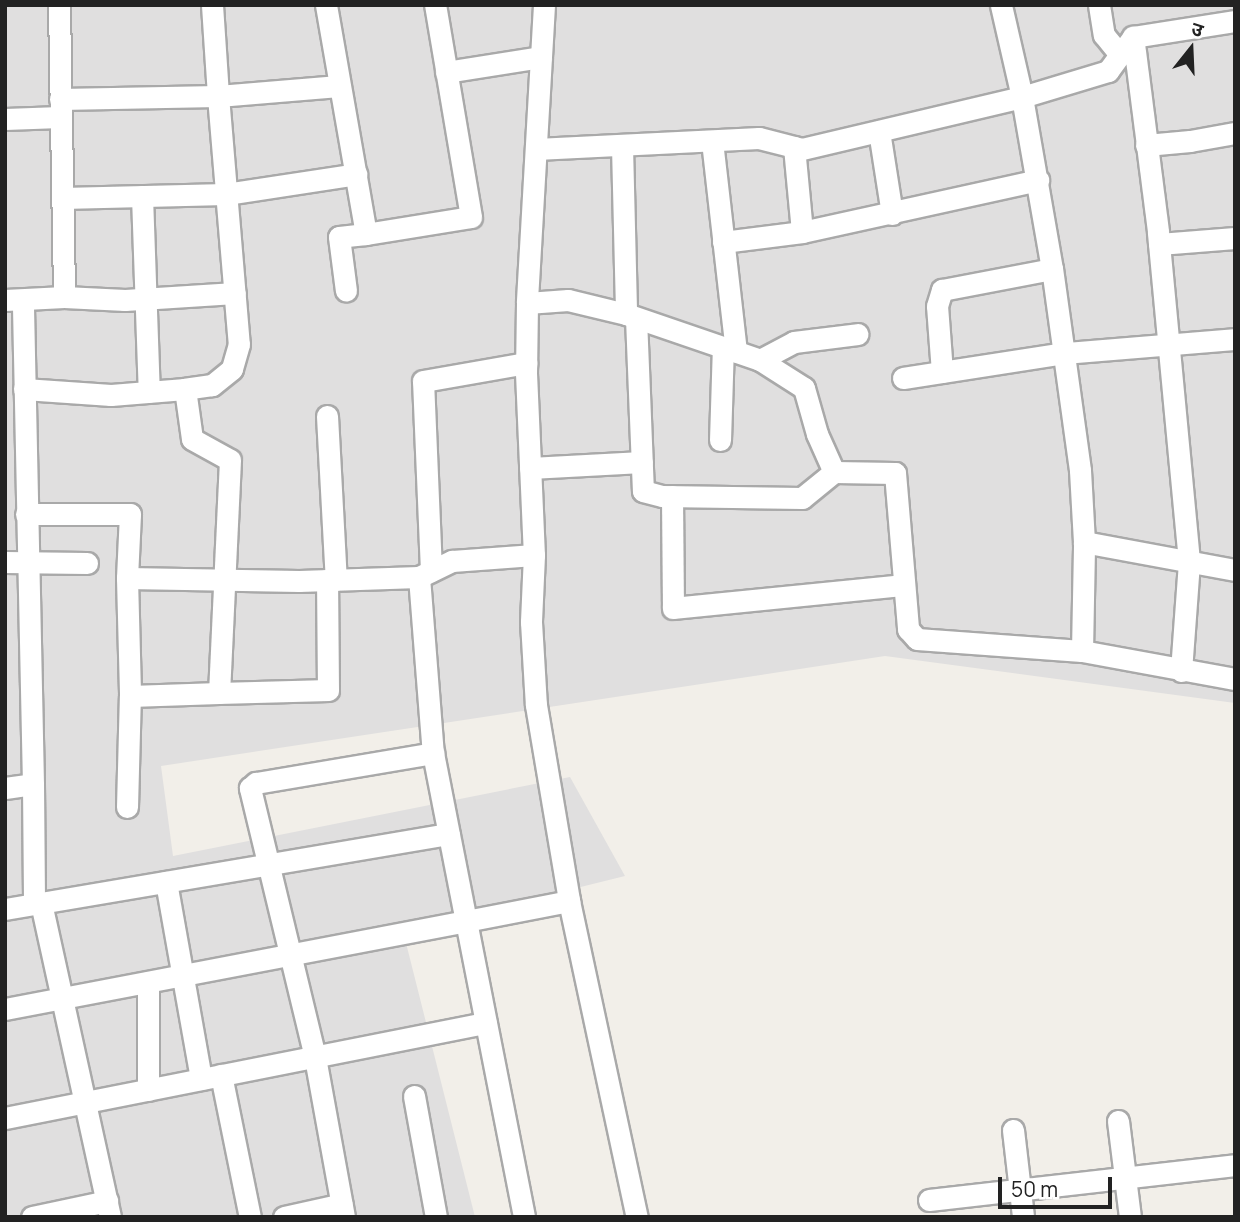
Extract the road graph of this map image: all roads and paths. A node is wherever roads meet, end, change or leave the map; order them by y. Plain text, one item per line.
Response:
1 (59, 5) edge
2 (212, 5) edge
3 (326, 5) edge
4 (435, 5) edge
5 (544, 5) edge
6 (1001, 5) edge
7 (1099, 5) edge
8 (1220, 17) edge
9 (1133, 37) junction
10 (1120, 55) junction
11 (541, 57) junction
12 (446, 72) junction
13 (340, 86) junction
14 (218, 96) junction
15 (1022, 97) junction
16 (60, 108) junction
17 (5, 119) edge
18 (879, 131) junction
19 (1235, 133) edge
20 (712, 141) junction
21 (1146, 145) junction
22 (622, 146) junction
23 (794, 147) junction
24 (536, 149) junction
25 (356, 174) junction
26 (1038, 180) junction
27 (226, 194) junction
28 (142, 196) junction
29 (62, 198) junction
30 (892, 214) junction
31 (802, 232) junction
32 (366, 234) junction
33 (1235, 238) edge
34 (723, 242) junction
35 (1159, 244) junction
36 (1052, 269) junction
37 (346, 291) dead end
38 (235, 293) junction
39 (64, 297) junction
40 (146, 299) junction
41 (14, 300) edge
42 (527, 303) junction
43 (631, 316) junction
44 (858, 334) dead end
45 (1235, 339) edge
46 (1170, 346) junction
47 (729, 350) junction
48 (1065, 353) junction
49 (761, 360) junction
50 (526, 363) junction
51 (942, 372) junction
52 (903, 378) dead end
53 (24, 389) junction
54 (185, 389) junction
55 (149, 392) junction
56 (327, 416) dead end
57 (720, 440) dead end
58 (642, 462) junction
59 (530, 468) junction
60 (835, 472) junction
61 (672, 496) junction
62 (26, 514) junction
63 (1084, 542) junction
64 (534, 555) junction
65 (1189, 561) junction
66 (16, 562) edge
67 (87, 563) dead end
68 (1235, 570) edge
69 (425, 574) junction
70 (127, 578) junction
71 (226, 580) junction
72 (332, 580) junction
73 (904, 585) junction
74 (1082, 651) junction
75 (1181, 671) junction
76 (1235, 679) edge
77 (219, 693) junction
78 (130, 696) junction
79 (433, 753) junction
80 (33, 784) junction
81 (5, 788) edge
82 (127, 807) dead end
83 (449, 834) junction
84 (269, 865) junction
85 (166, 882) junction
86 (569, 901) junction
87 (38, 904) junction
88 (5, 909) edge
89 (466, 921) junction
90 (290, 954) junction
91 (183, 975) junction
92 (148, 982) junction
93 (62, 999) junction
94 (5, 1009) edge
95 (486, 1023) junction
96 (315, 1056) junction
97 (211, 1077) junction
98 (148, 1090) junction
99 (414, 1096) dead end
100 (85, 1102) junction
101 (5, 1118) edge
102 (1118, 1121) dead end
103 (1013, 1130) dead end
104 (1235, 1165) edge
105 (1125, 1178) junction
106 (1020, 1190) junction
107 (929, 1200) dead end
108 (109, 1209) edge
109 (343, 1210) edge
110 (32, 1217) edge
111 (250, 1217) edge
112 (284, 1217) edge
113 (436, 1217) edge
114 (524, 1217) edge
115 (638, 1217) edge
116 (1023, 1217) edge
117 (1130, 1217) edge

1 - 16 street
2 - 14 street
3 - 13 street
4 - 12 street
5 - 11 street
6 - 15 street
7 - 10 street
8 - 9 street
9 - 10 street
9 - 21 street
10 - 15 street
11 - 12 street
11 - 24 street
12 - 32 street
13 - 14 street
13 - 25 street
14 - 16 street
14 - 27 street
15 - 18 street
15 - 26 street
16 - 17 street
16 - 29 street
18 - 23 street
18 - 30 street
19 - 21 street
20 - 22 street
20 - 23 street
20 - 34 street
21 - 35 street
22 - 24 street
22 - 43 street
23 - 31 street
24 - 42 street
25 - 27 street
25 - 32 street
26 - 30 street
26 - 36 street
27 - 28 street
27 - 38 street
28 - 29 street
28 - 40 street
29 - 39 street
30 - 31 street
31 - 34 street
32 - 37 street
33 - 35 street
34 - 47 street
35 - 46 street
36 - 48 street
36 - 51 street
38 - 40 street
38 - 54 street
39 - 40 street
39 - 41 street
40 - 55 street
41 - 53 street
42 - 43 street
42 - 50 street
43 - 47 street
43 - 58 street
44 - 49 street
45 - 46 street
46 - 48 street
46 - 65 street
47 - 49 street
47 - 57 street
48 - 51 street
48 - 63 street
49 - 60 street
50 - 59 street
50 - 69 street
51 - 52 street
53 - 55 street
53 - 62 street
54 - 55 street
54 - 71 street
56 - 72 street
58 - 59 street
58 - 61 street
59 - 64 street
60 - 61 street
60 - 73 street
61 - 73 street
62 - 66 street
62 - 70 street
63 - 65 street
63 - 74 street
64 - 69 street
64 - 86 street
65 - 68 street
65 - 75 street
66 - 67 street
66 - 80 street
69 - 72 street
69 - 79 street
70 - 71 street
70 - 78 street
71 - 72 street
71 - 77 street
72 - 77 street
73 - 74 street
74 - 75 street
75 - 76 street
77 - 78 street
78 - 82 street
79 - 83 street
79 - 84 street
80 - 81 street
80 - 87 street
83 - 84 street
83 - 89 street
84 - 85 street
84 - 90 street
85 - 87 street
85 - 91 street
86 - 89 street
86 - 115 street
87 - 88 street
87 - 93 street
89 - 90 street
89 - 95 street
90 - 91 street
90 - 96 street
91 - 92 street
91 - 97 street
92 - 93 street
92 - 98 street
93 - 94 street
93 - 100 street
95 - 96 street
95 - 114 street
96 - 97 street
96 - 109 street
97 - 98 street
97 - 111 street
98 - 100 street
99 - 113 street
100 - 101 street
100 - 108 street
102 - 105 street
103 - 106 street
104 - 105 street
105 - 106 street
105 - 117 street
106 - 107 street
106 - 116 street
108 - 110 street
109 - 112 street

